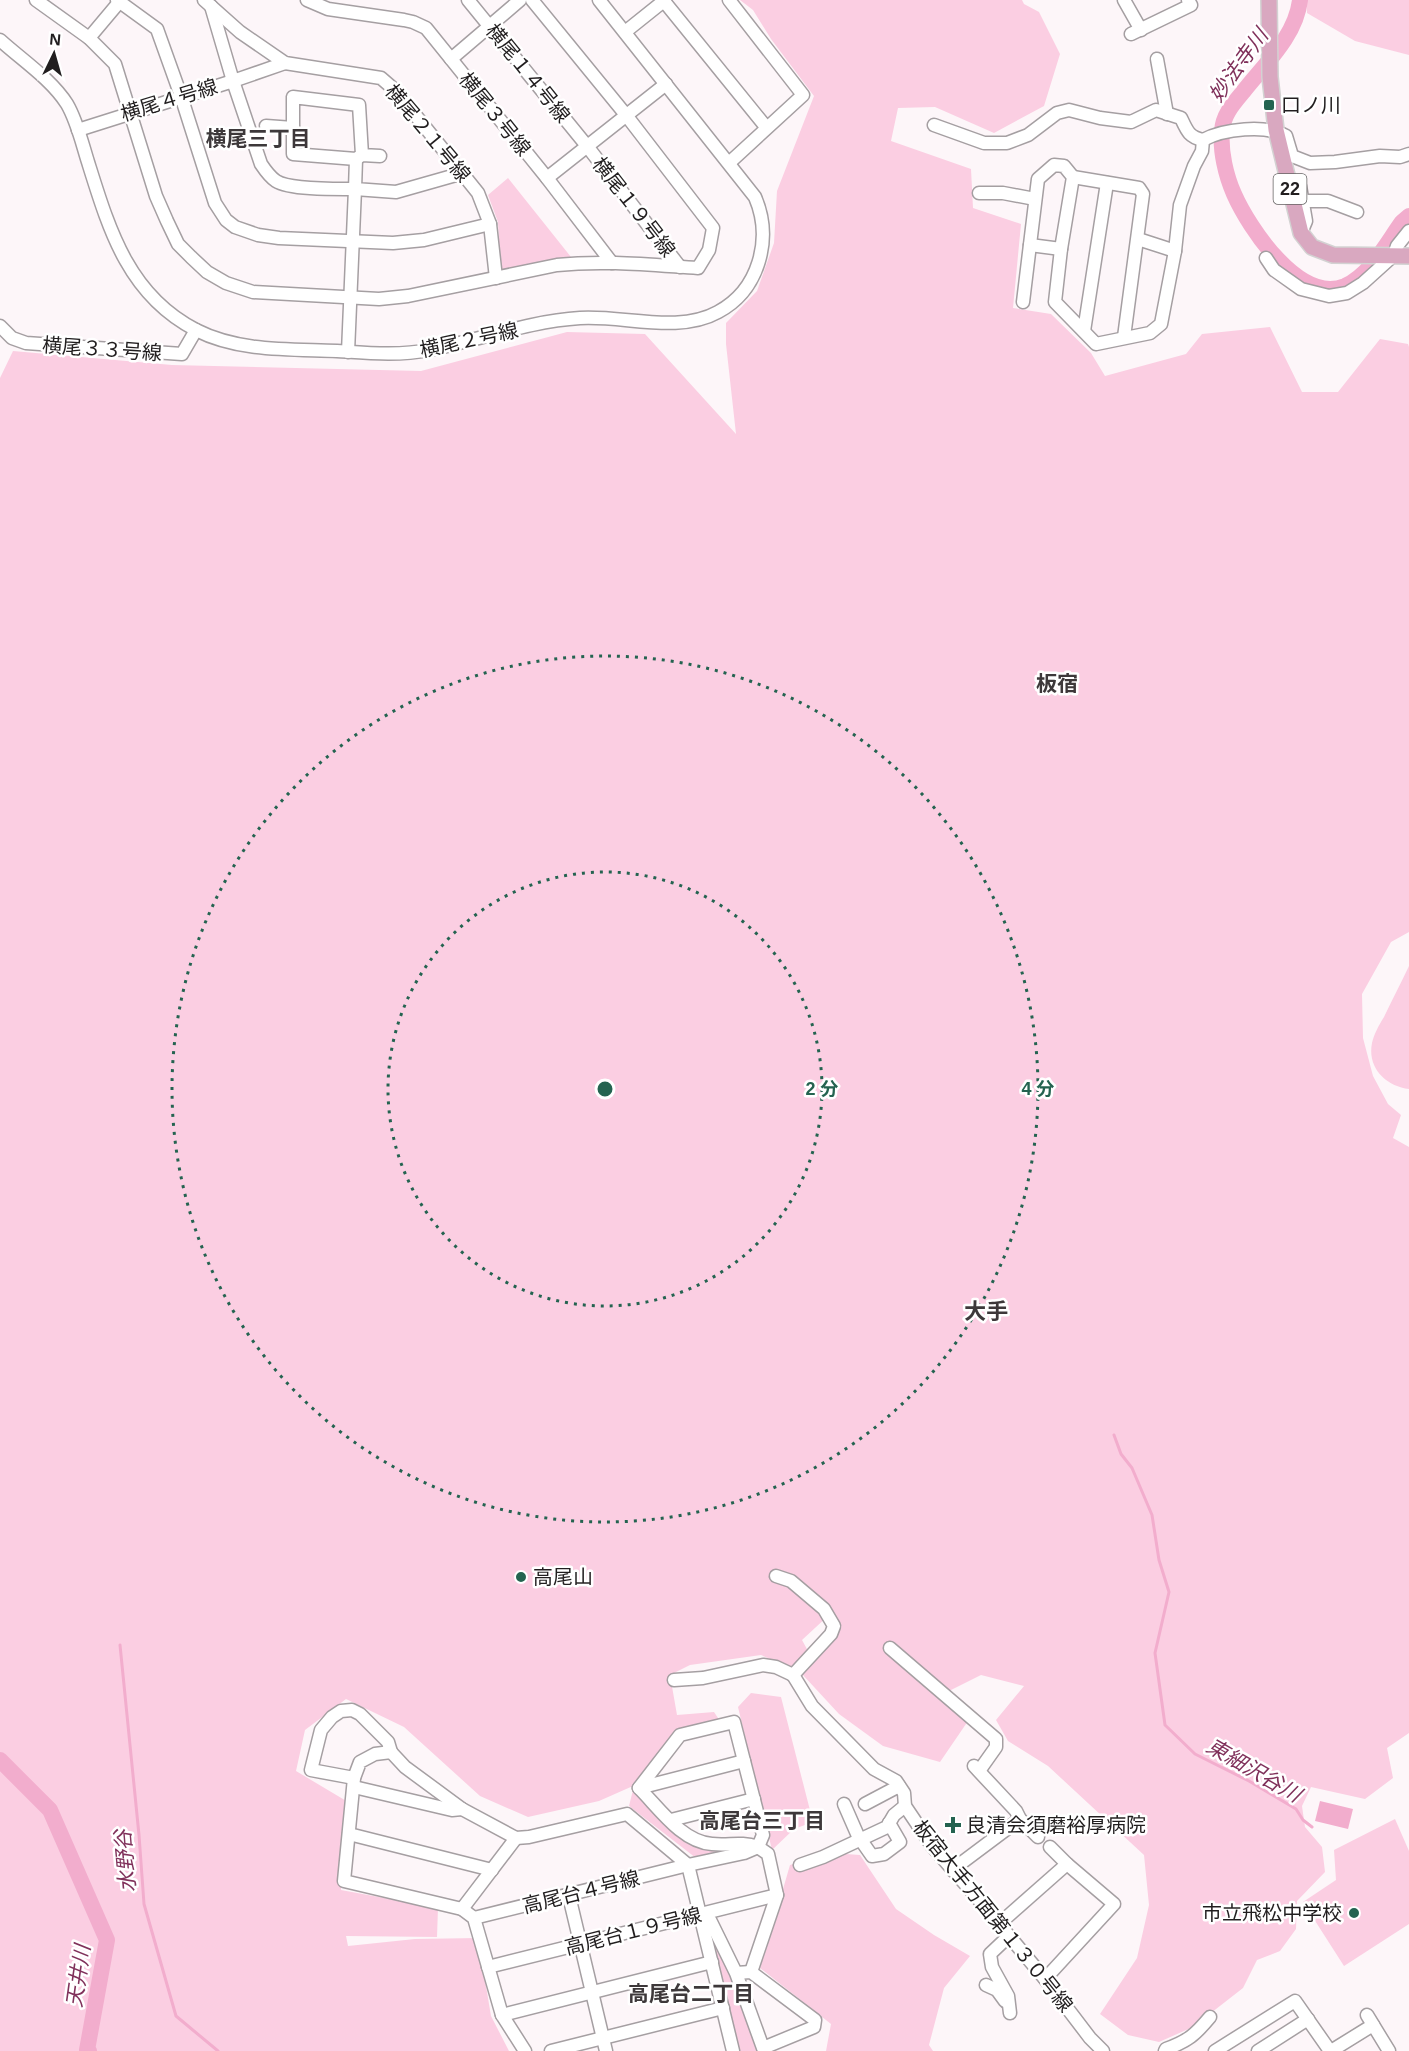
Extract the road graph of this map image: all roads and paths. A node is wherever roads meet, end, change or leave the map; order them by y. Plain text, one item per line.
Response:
1 (36, 0) edge
2 (307, 0) edge
3 (468, 0) edge
4 (520, 0) edge
5 (532, 0) edge
6 (599, 0) edge
7 (664, 0) edge
8 (729, 0) edge
9 (1124, 0) edge
10 (1269, 0) edge
11 (119, 1) edge
12 (1189, 2) edge
13 (207, 3) edge
14 (489, 25) junction
15 (625, 32) junction
16 (89, 38) junction
17 (0, 40) edge
18 (451, 59) junction
19 (1157, 59) dead end
20 (285, 63) junction
21 (233, 81) junction
22 (666, 84) junction
23 (182, 96) junction
24 (130, 112) junction
25 (1167, 114) junction
26 (626, 115) junction
27 (934, 125) dead end
28 (266, 126) dead end
29 (293, 128) junction
30 (766, 128) junction
31 (78, 130) junction
32 (1276, 130) junction
33 (1207, 138) junction
34 (587, 146) junction
35 (1409, 154) edge
36 (380, 156) dead end
37 (359, 157) junction
38 (729, 163) junction
39 (463, 173) junction
40 (1073, 177) junction
41 (547, 178) junction
42 (1107, 183) junction
43 (1300, 186) dead end
44 (355, 189) junction
45 (979, 193) dead end
46 (1035, 199) junction
47 (1303, 201) junction
48 (1357, 212) dead end
49 (490, 225) junction
50 (1409, 231) edge
51 (1301, 233) junction
52 (1138, 239) junction
53 (353, 243) junction
54 (1029, 245) junction
55 (1061, 249) junction
56 (1175, 251) junction
57 (1398, 255) edge
58 (1266, 258) dead end
59 (612, 263) junction
60 (680, 267) junction
61 (496, 278) junction
62 (351, 297) junction
63 (1023, 302) dead end
64 (0, 326) edge
65 (196, 330) junction
66 (1084, 332) junction
67 (1124, 337) junction
68 (348, 352) junction
69 (776, 1576) dead end
70 (890, 1648) dead end
71 (793, 1675) junction
72 (674, 1680) dead end
73 (391, 1752) junction
74 (744, 1761) junction
75 (354, 1782) junction
76 (899, 1786) junction
77 (639, 1788) junction
78 (754, 1799) junction
79 (844, 1804) dead end
80 (865, 1804) dead end
81 (905, 1806) junction
82 (462, 1809) junction
83 (1020, 1819) junction
84 (671, 1820) junction
85 (889, 1822) junction
86 (349, 1834) junction
87 (1038, 1837) dead end
88 (516, 1838) junction
89 (861, 1839) junction
90 (758, 1847) junction
91 (1050, 1848) dead end
92 (1067, 1864) junction
93 (688, 1865) junction
94 (800, 1865) dead end
95 (492, 1870) junction
96 (952, 1870) junction
97 (777, 1895) junction
98 (569, 1896) junction
99 (462, 1909) junction
100 (700, 1915) junction
101 (474, 1918) junction
102 (999, 1923) junction
103 (1009, 1936) junction
104 (580, 1944) junction
105 (712, 1962) junction
106 (488, 1967) junction
107 (751, 1972) junction
108 (736, 1973) junction
109 (1045, 1979) junction
110 (986, 1985) dead end
111 (592, 1993) junction
112 (723, 2008) junction
113 (502, 2015) junction
114 (1210, 2017) dead end
115 (1308, 2019) junction
116 (603, 2038) junction
117 (525, 2051) edge
118 (551, 2051) edge
119 (606, 2051) edge
120 (733, 2051) edge
121 (1103, 2051) edge
122 (1165, 2051) edge
123 (1215, 2051) edge
124 (1258, 2051) edge
125 (1331, 2051) edge
126 (1389, 2051) edge

1 - 16 street
2 - 18 street, 横尾３号線
3 - 14 street, 横尾１４号線
4 - 14 street
5 - 26 street
6 - 15 street, 横尾２号線
7 - 15 street
7 - 30 street
8 - 30 street
9 - 12 street
10 - 32 main road, 22
11 - 16 street
11 - 23 street
13 - 20 street, 横尾２１号線
13 - 21 street
14 - 18 street
14 - 34 street, 横尾１４号線
15 - 22 street, 横尾２号線
16 - 24 street
17 - 31 street, 横尾２号線
18 - 41 street, 横尾３号線
19 - 25 street
20 - 21 street
20 - 39 street, 横尾２１号線
21 - 23 street, 横尾４号線
21 - 44 street, 横尾４号線
22 - 26 street
22 - 38 street, 横尾２号線
23 - 24 street, 横尾４号線
23 - 53 street
24 - 31 street, 横尾４号線
24 - 62 street
25 - 27 street
25 - 33 street
26 - 34 street
26 - 60 street
28 - 29 street
29 - 37 street
29 - 37 street
30 - 38 street
31 - 65 street, 横尾２号線
32 - 33 street
32 - 35 street
32 - 51 main road, 22
33 - 56 street
34 - 41 street
34 - 60 street, 横尾１９号線
36 - 37 street
37 - 44 street
38 - 68 street, 横尾２号線
39 - 44 street, 横尾４号線
39 - 49 street, 横尾２１号線
40 - 42 street
40 - 46 street
40 - 55 street
41 - 59 street, 横尾３号線
42 - 52 street
42 - 66 street
43 - 47 street
44 - 53 street
45 - 46 street
46 - 54 street
47 - 48 street
47 - 51 street
49 - 53 street
49 - 61 street, 横尾２１号線
50 - 57 street
51 - 57 main road, 22
52 - 56 street
52 - 67 street
53 - 62 street
54 - 55 street
54 - 63 street
55 - 66 street
56 - 67 street
57 - 58 street
59 - 60 street
59 - 61 street
61 - 62 street
62 - 68 street
64 - 65 street, 横尾３３号線
65 - 68 street, 横尾２号線
66 - 67 street
69 - 71 street
70 - 83 street
71 - 72 street
71 - 76 street
73 - 75 street
73 - 75 street
73 - 82 street
74 - 77 street
74 - 77 street
74 - 78 street
75 - 82 street
75 - 86 street
76 - 80 street
76 - 81 street, 板宿大手方面第１３０号線
77 - 84 street
78 - 84 street
78 - 90 street
79 - 89 street
81 - 85 street
81 - 96 street, 板宿大手方面第１３０号線
82 - 88 street
83 - 87 street
83 - 96 street
84 - 90 street
85 - 89 street
85 - 89 street
86 - 95 street
86 - 99 street
88 - 93 street
88 - 95 street
89 - 94 street
90 - 93 street, 高尾台４号線
90 - 97 street
91 - 92 street
92 - 102 street
92 - 109 street
93 - 98 street, 高尾台４号線
93 - 100 street
95 - 99 street
96 - 102 street, 板宿大手方面第１３０号線
97 - 100 street, 高尾台１９号線
97 - 107 street
98 - 101 street, 高尾台４号線
98 - 104 street
99 - 101 street
100 - 104 street, 高尾台１９号線
100 - 105 street
100 - 108 street
101 - 106 street
102 - 103 street, 板宿大手方面第１３０号線
103 - 109 street, 板宿大手方面第１３０号線
103 - 110 street
104 - 106 street, 高尾台１９号線
104 - 111 street
105 - 111 street
105 - 112 street
106 - 113 street
107 - 108 street
107 - 108 street
109 - 121 street, 板宿大手方面第１３０号線
111 - 113 street
111 - 116 street
112 - 116 street
112 - 120 street
113 - 117 street
114 - 122 street
115 - 123 street
115 - 124 street
115 - 125 street
116 - 118 street
116 - 119 street
125 - 126 street

